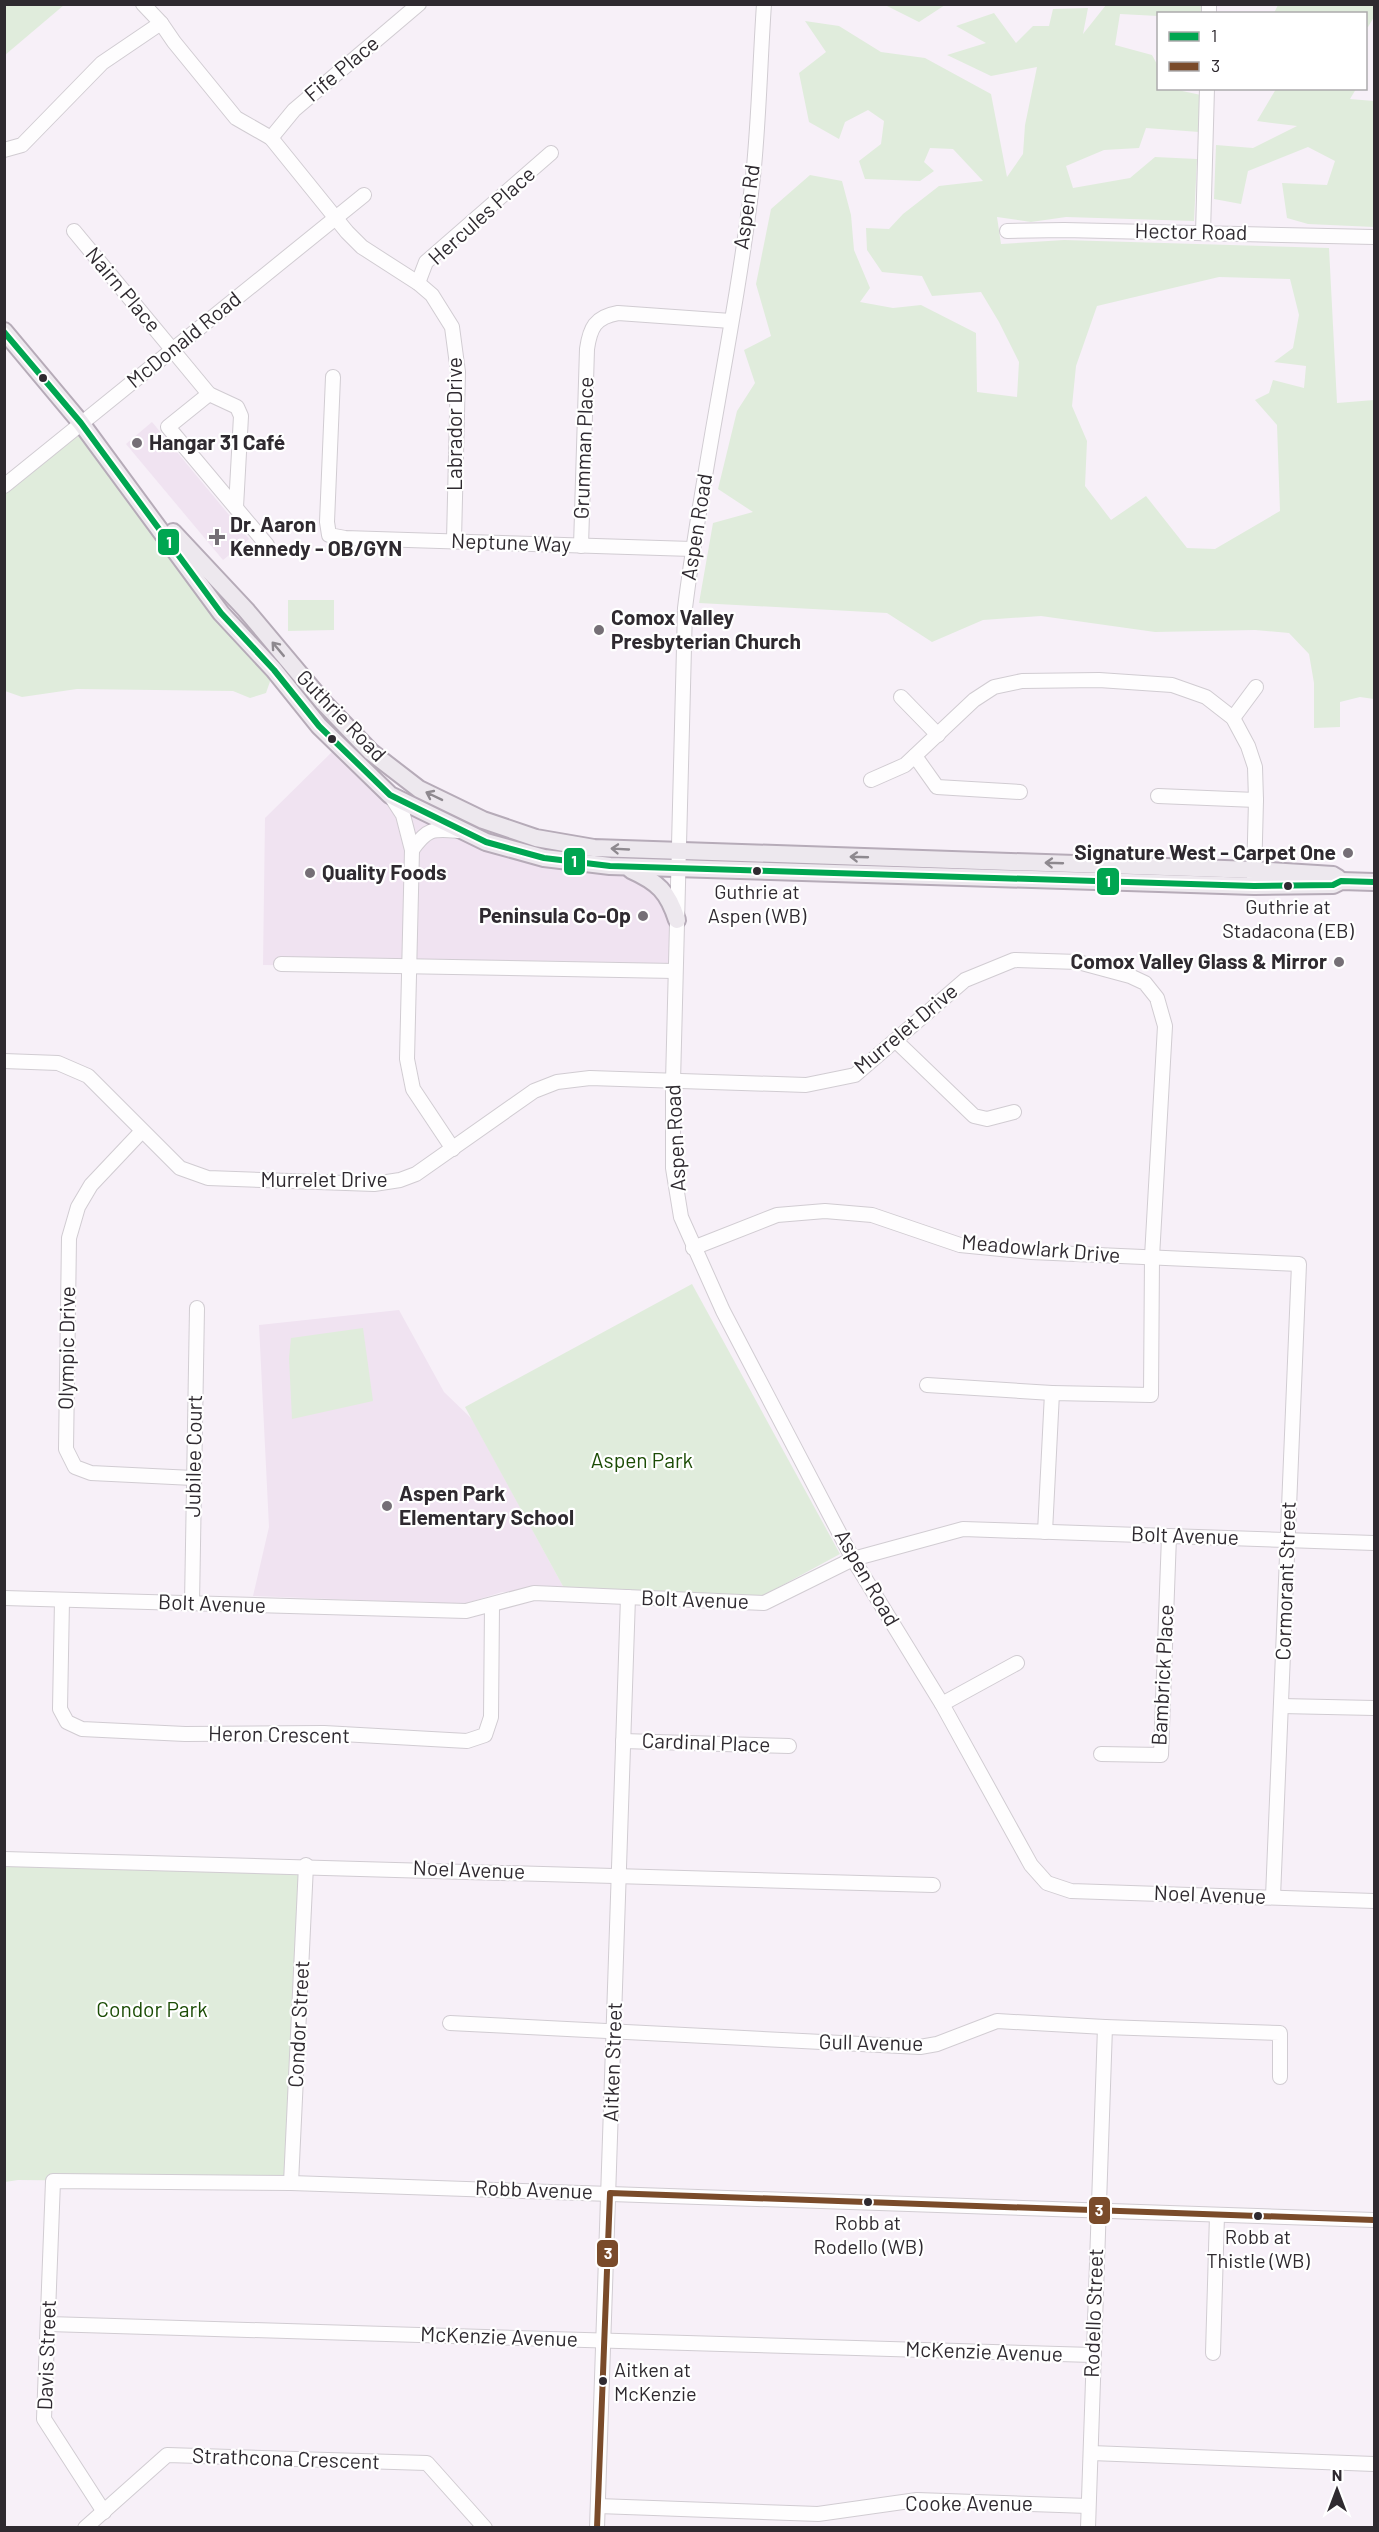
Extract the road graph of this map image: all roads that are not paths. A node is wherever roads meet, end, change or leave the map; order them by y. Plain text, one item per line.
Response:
1 (143, 4) edge
2 (418, 4) edge
3 (764, 4) edge
4 (161, 23) junction
5 (1207, 90) edge
6 (272, 138) junction
7 (4, 150) edge
8 (551, 153) dead end
9 (364, 195) dead end
10 (336, 217) junction
11 (74, 231) dead end
12 (1007, 231) dead end
13 (1203, 232) junction
14 (1374, 237) edge
15 (418, 282) junction
16 (731, 321) junction
17 (4, 331) edge
18 (172, 349) junction
19 (333, 377) dead end
20 (209, 394) junction
21 (717, 408) joint
22 (81, 423) junction
23 (123, 479) junction
24 (4, 486) edge
25 (236, 507) junction
26 (454, 540) junction
27 (267, 545) dead end
28 (581, 546) junction
29 (692, 549) junction
30 (1257, 687) dead end
31 (901, 697) dead end
32 (1233, 718) junction
33 (938, 735) junction
34 (915, 756) junction
35 (871, 780) dead end
36 (1020, 792) dead end
37 (390, 795) junction
38 (1158, 796) dead end
39 (1256, 800) junction
40 (464, 831) junction
41 (412, 850) junction
42 (678, 852) junction
43 (625, 867) junction
44 (678, 869) junction
45 (1254, 878) junction
46 (1374, 882) edge
47 (677, 920) junction
48 (281, 964) dead end
49 (408, 966) junction
50 (675, 971) junction
51 (897, 1041) junction
52 (4, 1062) edge
53 (673, 1082) junction
54 (1014, 1112) dead end
55 (142, 1131) junction
56 (453, 1149) junction
57 (693, 1248) junction
58 (1152, 1257) junction
59 (1295, 1261) joint
60 (197, 1308) dead end
61 (927, 1385) dead end
62 (1052, 1393) junction
63 (193, 1478) junction
64 (1045, 1532) junction
65 (1169, 1536) junction
66 (1288, 1540) junction
67 (1374, 1543) edge
68 (854, 1559) junction
69 (628, 1597) junction
70 (4, 1598) edge
71 (62, 1600) junction
72 (192, 1604) junction
73 (492, 1606) junction
74 (1017, 1663) dead end
75 (942, 1704) junction
76 (1281, 1706) junction
77 (1374, 1708) edge
78 (623, 1741) junction
79 (789, 1746) dead end
80 (1101, 1754) dead end
81 (4, 1859) edge
82 (306, 1865) junction
83 (619, 1874) junction
84 (1047, 1883) joint
85 (933, 1885) dead end
86 (1273, 1897) junction
87 (1374, 1901) edge
88 (450, 2023) dead end
89 (1105, 2027) junction
90 (613, 2032) junction
91 (1280, 2077) dead end
92 (53, 2181) joint
93 (291, 2183) junction
94 (609, 2193) junction
95 (1097, 2211) junction
96 (1217, 2215) junction
97 (1374, 2220) edge
98 (48, 2324) junction
99 (604, 2340) junction
100 (1213, 2353) dead end
101 (1093, 2355) junction
102 (1091, 2453) junction
103 (1374, 2464) edge
104 (598, 2506) junction
105 (1088, 2506) junction
106 (104, 2511) junction
107 (85, 2528) edge
108 (485, 2528) edge
109 (597, 2528) edge
110 (1088, 2528) edge

1 - 4 street
2 - 6 street, Fife Place
3 - 16 street, Aspen Rd
4 - 6 street
4 - 7 street
5 - 13 street
6 - 10 street, Labrador Drive
8 - 15 street, Hercules Place
9 - 10 street, McDonald Road
10 - 15 street, Labrador Drive
10 - 18 street, McDonald Road
11 - 18 street, Nairn Place
12 - 13 street, Hector Road
13 - 14 street, Hector Road
15 - 26 street, Labrador Drive
16 - 21 street, Aspen Rd
16 - 28 street, Grumman Place
17 - 22 main road, Guthrie Road
18 - 20 street, Nairn Place
18 - 22 street, McDonald Road
19 - 26 street, Neptune Way
20 - 25 street
20 - 25 street
21 - 29 street, Aspen Road
22 - 23 main road, Guthrie Road
22 - 24 street, McDonald Road
23 - 37 main road, Guthrie Road
42 -> 23 main road, Guthrie Road
25 - 27 street
26 - 28 street, Neptune Way
28 - 29 street, Neptune Way
29 - 42 street, Aspen Road
30 - 32 street
31 - 33 street
32 - 33 street
32 - 39 street
33 - 34 street
34 - 35 street
34 - 36 street
37 - 40 main road, Guthrie Road
37 - 41 street
38 - 39 street
39 - 45 street
40 - 41 street
40 - 43 main road, Guthrie Road
41 - 49 street
42 - 44 street, Aspen Road
45 -> 42 main road, Guthrie Road
43 - 44 main road, Guthrie Road
43 - 47 main road
44 - 45 main road, Guthrie Road
44 - 47 street, Aspen Road
45 - 46 main road, Guthrie Road
47 - 50 street, Aspen Road
48 - 49 street
49 - 50 street
49 - 56 street
50 - 53 street, Aspen Road
51 - 53 street, Murrelet Drive
51 - 54 street
51 - 58 street, Murrelet Drive
52 - 55 street, Murrelet Drive
53 - 56 street, Murrelet Drive
53 - 57 street, Aspen Road
55 - 56 street, Murrelet Drive
55 - 63 street, Olympic Drive
57 - 58 street, Meadowlark Drive
57 - 68 street, Aspen Road
58 - 59 street, Meadowlark Drive
58 - 62 street, Murrelet Drive
59 - 66 street, Cormorant Street
60 - 63 street, Jubilee Court
61 - 62 street
62 - 64 street
63 - 72 street, Jubilee Court
64 - 65 street, Bolt Avenue
64 - 68 street, Bolt Avenue
65 - 66 street, Bolt Avenue
65 - 80 street, Bambrick Place
66 - 67 street, Bolt Avenue
66 - 76 street, Cormorant Street
68 - 69 street, Bolt Avenue
68 - 75 street, Aspen Road
69 - 73 street, Bolt Avenue
69 - 78 street, Aitken Street
70 - 71 street, Bolt Avenue
71 - 72 street, Bolt Avenue
71 - 73 street, Heron Crescent
72 - 73 street, Bolt Avenue
74 - 75 street
75 - 84 street, Aspen Road
76 - 77 street
76 - 86 street, Cormorant Street
78 - 79 street, Cardinal Place
78 - 83 street, Aitken Street
81 - 82 street, Noel Avenue
82 - 83 street, Noel Avenue
82 - 93 street, Condor Street
83 - 85 street, Noel Avenue
83 - 90 street, Aitken Street
84 - 86 street, Noel Avenue
86 - 87 street, Noel Avenue
88 - 90 street, Gull Avenue
89 - 90 street, Gull Avenue
89 - 91 street, Gull Avenue
89 - 95 street, Rodello Street
90 - 94 street, Aitken Street
92 - 93 street, Robb Avenue
92 - 98 street, Davis Street
93 - 94 street, Robb Avenue
94 - 95 street, Robb Avenue
94 - 99 street, Aitken Street
95 - 96 street, Robb Avenue
95 - 101 street, Rodello Street
96 - 97 street, Robb Avenue
96 - 100 street
98 - 99 street, McKenzie Avenue
98 - 106 street, Davis Street
99 - 101 street, McKenzie Avenue
99 - 104 street, Aitken Street
101 - 102 street, Rodello Street
102 - 103 street
102 - 105 street, Rodello Street
104 - 105 street, Cooke Avenue
104 - 109 street, Aitken Street
105 - 110 street, Rodello Street
106 - 107 street, Strathcona Crescent
106 - 108 street, Strathcona Crescent

